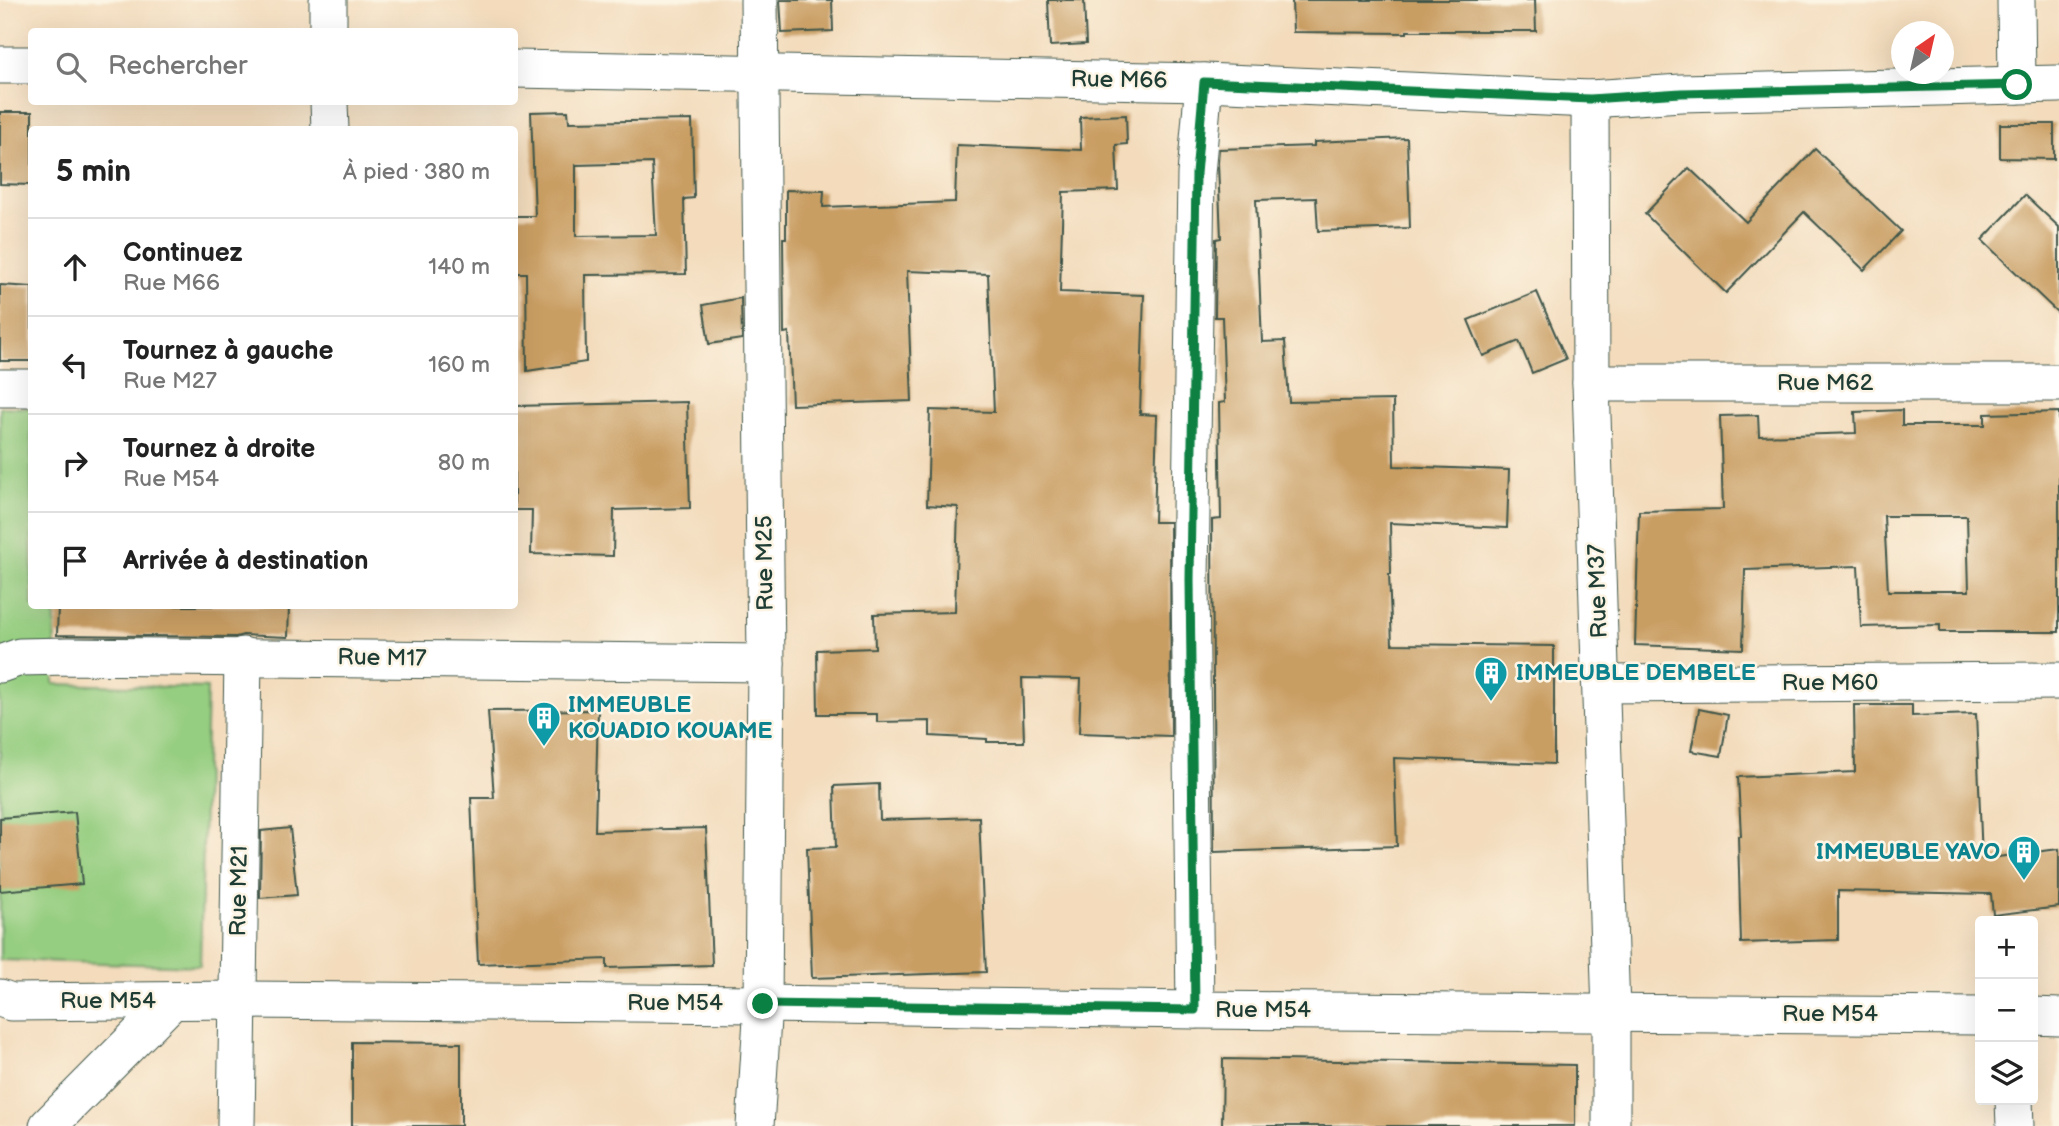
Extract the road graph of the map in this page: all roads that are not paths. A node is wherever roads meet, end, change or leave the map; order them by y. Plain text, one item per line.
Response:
1 (328, 0) edge
2 (759, 0) edge
3 (2016, 0) edge
4 (328, 28) edge
5 (0, 65) edge
6 (28, 65) edge
7 (518, 69) edge
8 (760, 74) junction
9 (1204, 82) junction
10 (2059, 84) edge
11 (2017, 85) junction
12 (1590, 99) junction
13 (329, 105) edge
14 (330, 126) edge
15 (1591, 383) junction
16 (2059, 383) edge
17 (0, 388) edge
18 (28, 388) edge
19 (243, 656) junction
20 (766, 663) junction
21 (0, 664) edge
22 (2059, 681) edge
23 (1602, 684) junction
24 (0, 998) edge
25 (238, 1000) junction
26 (172, 1001) junction
27 (763, 1004) junction
28 (1195, 1010) junction
29 (1611, 1013) junction
30 (1975, 1016) edge
31 (2038, 1016) edge
32 (2059, 1017) edge
33 (2014, 1105) edge
34 (48, 1126) edge
35 (236, 1126) edge
36 (755, 1126) edge
37 (1611, 1126) edge
38 (2015, 1126) edge

1 - 4 street
2 - 8 street, Rue M25
3 - 11 street
5 - 6 street
7 - 8 street, Rue M66
8 - 9 street, Rue M66
8 - 20 street, Rue M25
9 - 12 street, Rue M66
9 - 28 street
10 - 11 street, Rue M66
11 - 12 street, Rue M66
12 - 15 street, Rue M37
13 - 14 street
15 - 16 street, Rue M62
15 - 23 street, Rue M37
17 - 18 street
19 - 20 street, Rue M17
19 - 21 street, Rue M17
19 - 25 street, Rue M21
20 - 27 street, Rue M25
22 - 23 street, Rue M60
23 - 29 street, Rue M37
24 - 26 street, Rue M54
25 - 26 street, Rue M54
25 - 27 street, Rue M54
25 - 35 street, Rue M21
26 - 34 street
27 - 28 street, Rue M54
27 - 36 street, Rue M25
28 - 29 street, Rue M54
29 - 30 street, Rue M54
29 - 37 street, Rue M37
31 - 32 street
33 - 38 street

